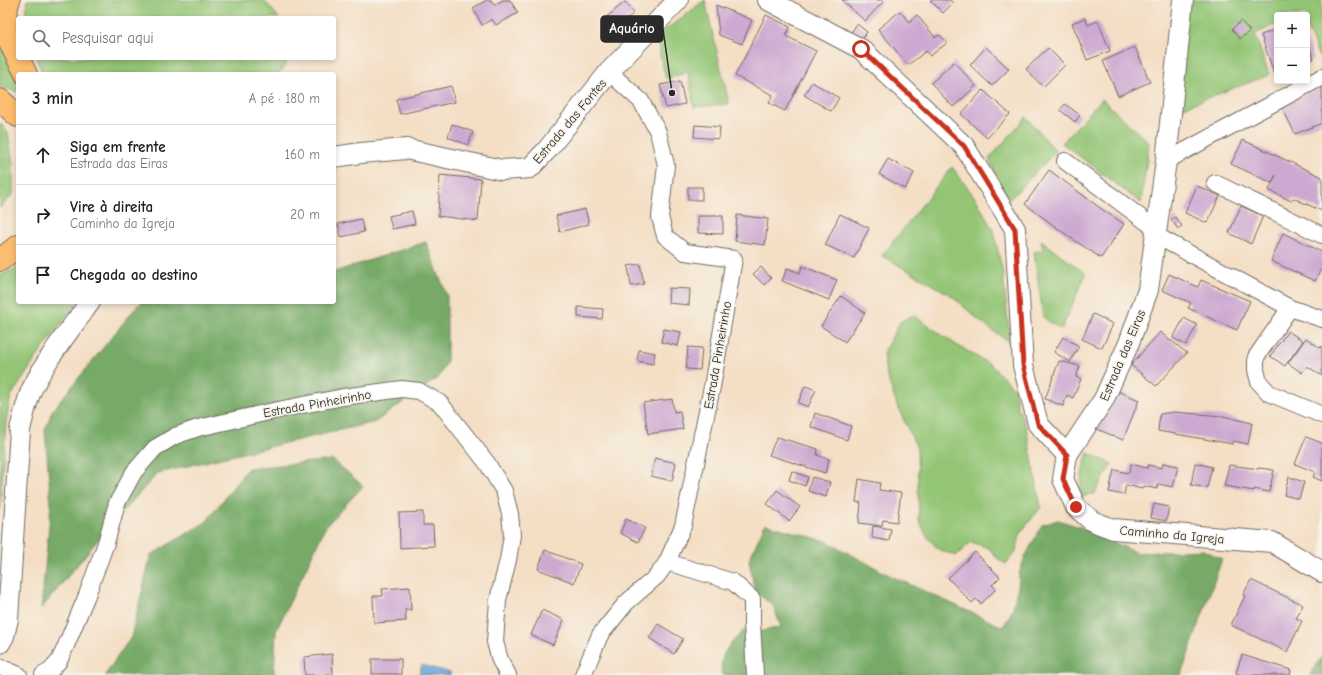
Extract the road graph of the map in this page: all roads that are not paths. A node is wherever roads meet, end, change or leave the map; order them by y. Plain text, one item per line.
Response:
1 (9, 0) edge
2 (678, 0) edge
3 (768, 0) edge
4 (1183, 0) edge
5 (16, 54) edge
6 (19, 60) edge
7 (25, 72) edge
8 (609, 72) junction
9 (1322, 77) edge
10 (0, 100) edge
11 (16, 114) edge
12 (336, 157) edge
13 (1166, 160) junction
14 (1065, 161) dead end
15 (1215, 183) dead end
16 (1155, 232) junction
17 (1322, 235) edge
18 (16, 248) edge
19 (0, 260) edge
20 (89, 304) edge
21 (1290, 308) junction
22 (1322, 319) edge
23 (1322, 415) edge
24 (1067, 455) junction
25 (667, 562) junction
26 (1322, 572) edge
27 (0, 642) edge
28 (0, 667) edge
29 (19, 675) edge
30 (43, 675) edge
31 (508, 675) edge
32 (583, 675) edge
33 (755, 675) edge

1 - 5 main road
2 - 8 street, Estrada das Fontes
3 - 24 street
4 - 13 street, Estrada das Eiras
6 - 7 main road
8 - 12 street, Estrada das Fontes
8 - 25 street, Estrada Pinheirinho
9 - 13 street
10 - 11 main road
13 - 16 street, Estrada das Eiras
14 - 16 street
15 - 17 street
16 - 21 street
16 - 24 street, Estrada das Eiras
18 - 19 main road
20 - 27 street
21 - 22 street
21 - 23 street
24 - 26 street, Caminho da Igreja
25 - 32 street, Estrada Pinheirinho
25 - 33 street
28 - 29 street
30 - 31 street, Estrada Pinheirinho

